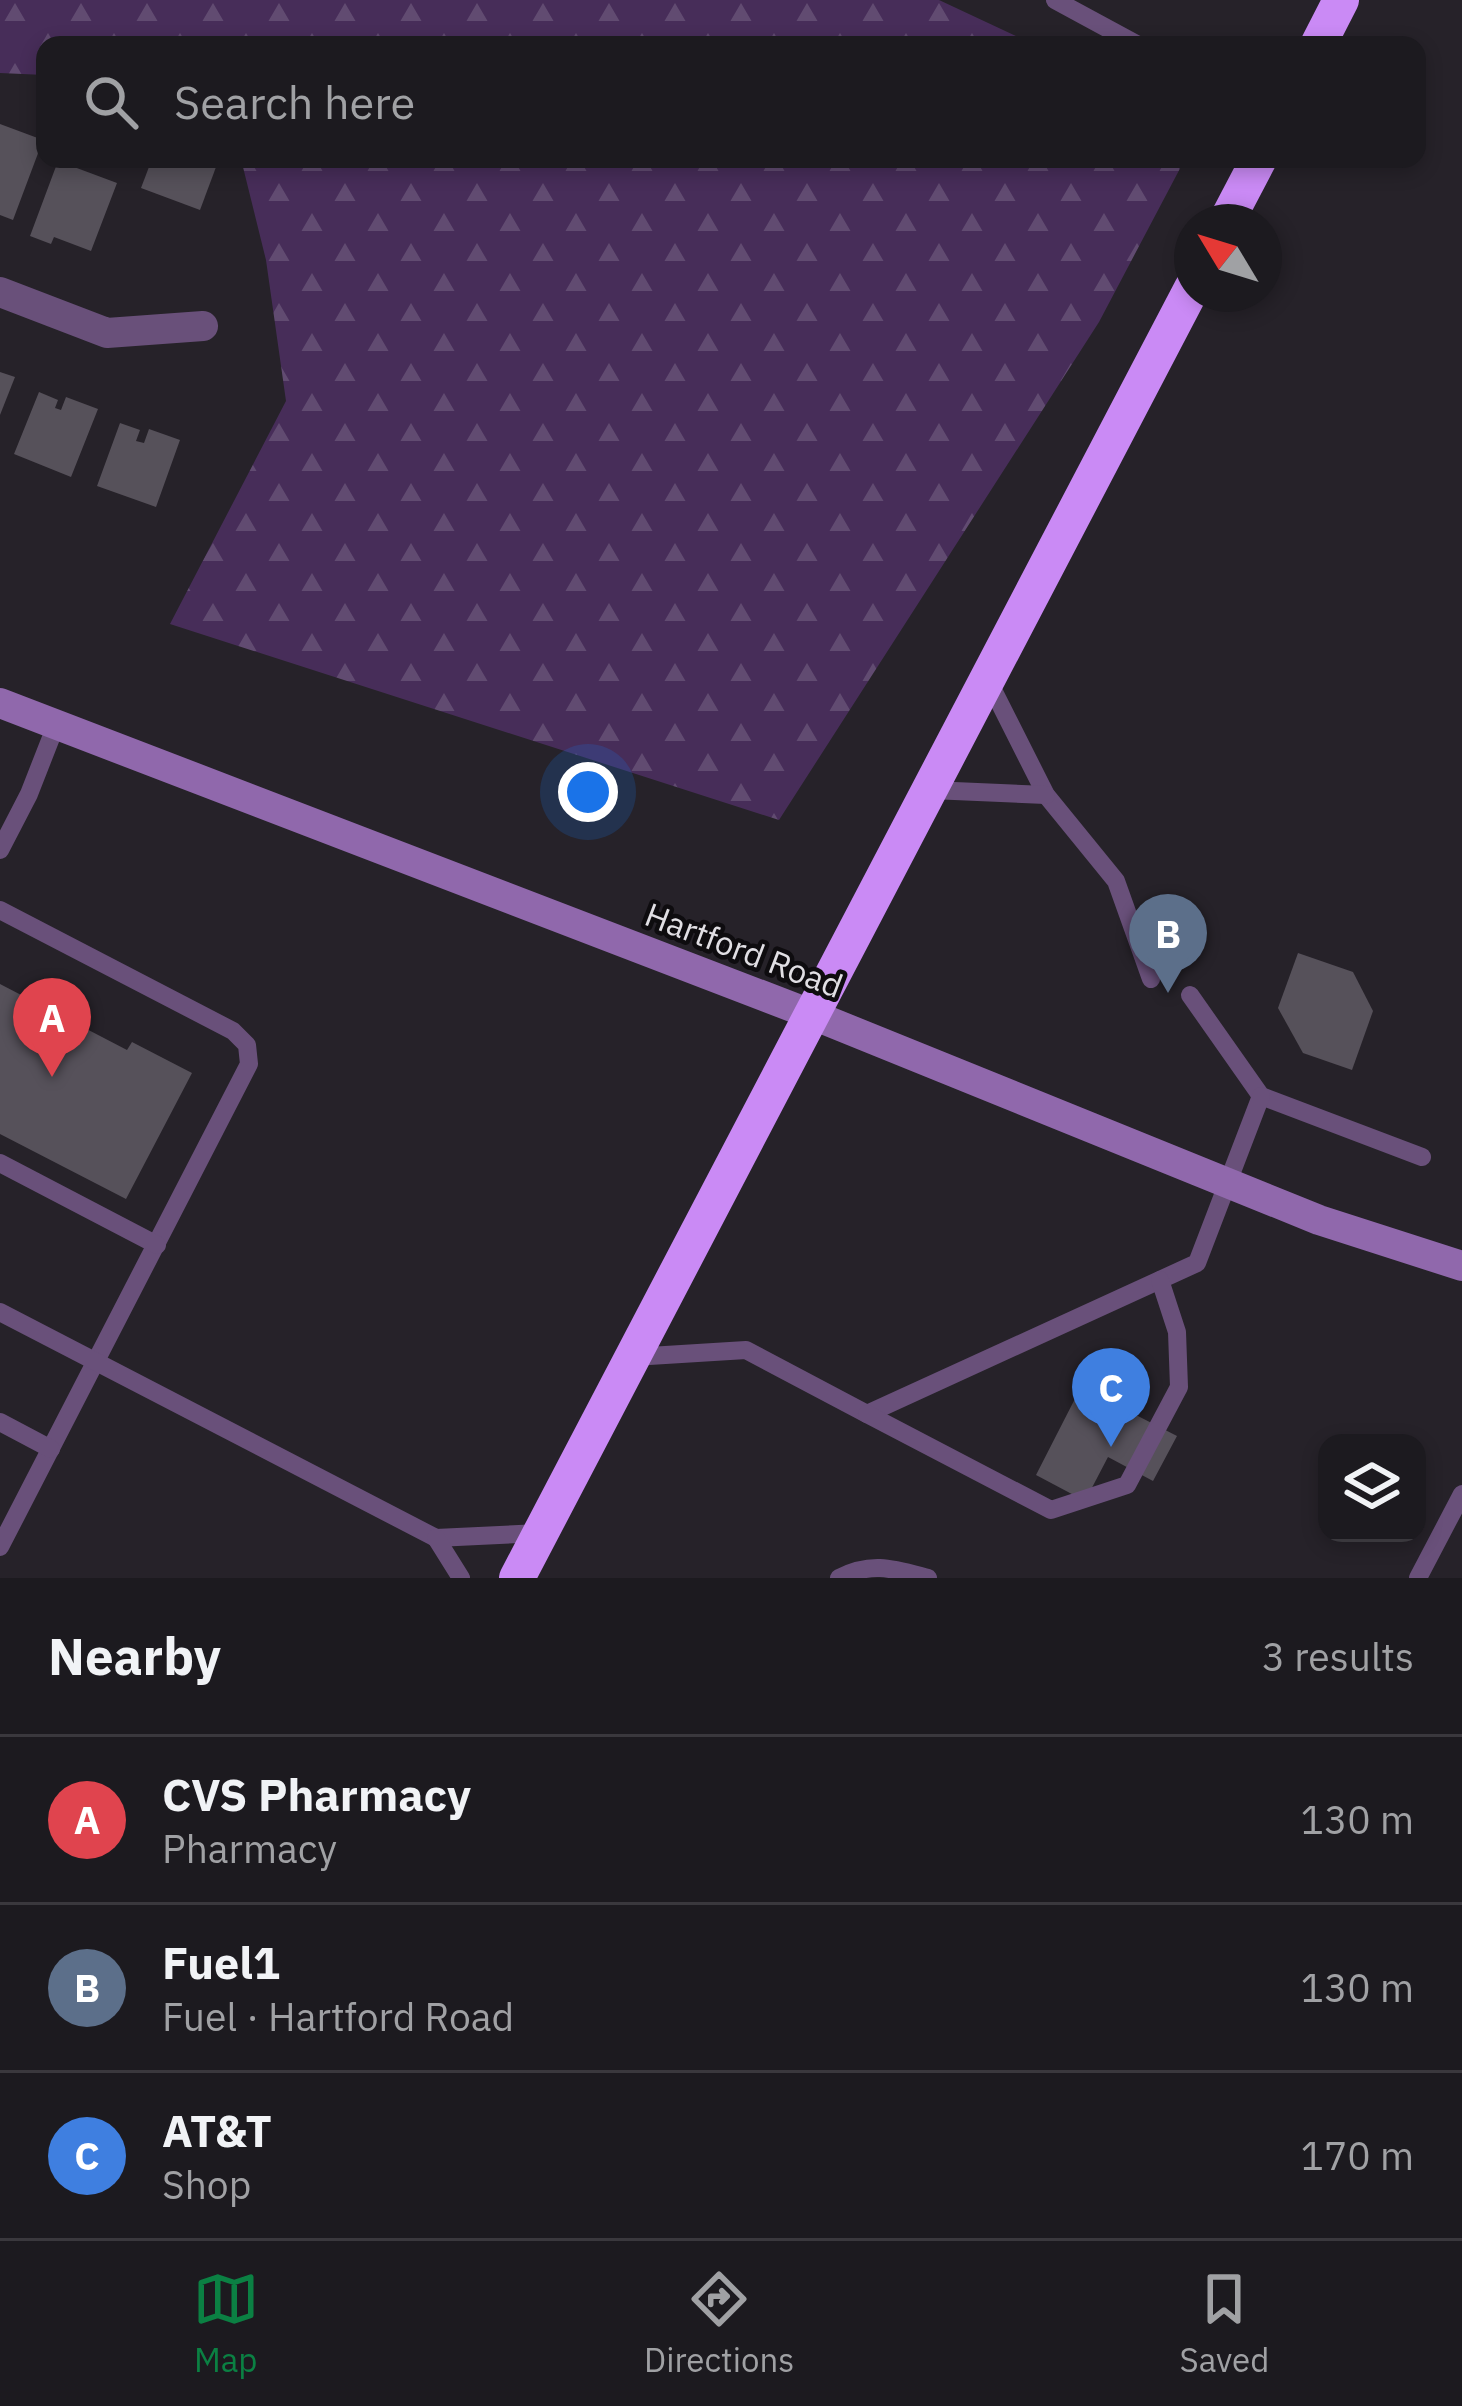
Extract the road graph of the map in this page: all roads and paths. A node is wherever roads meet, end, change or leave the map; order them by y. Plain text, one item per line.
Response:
1 (1055, 0) edge
2 (1341, 0) edge
3 (1121, 36) edge
4 (1323, 36) edge
5 (1254, 168) edge
6 (1235, 204) edge
7 (0, 292) edge
8 (1180, 312) edge
9 (202, 326) dead end
10 (988, 680) junction
11 (0, 703) edge
12 (56, 725) junction
13 (931, 790) junction
14 (1046, 795) junction
15 (0, 850) edge
16 (0, 910) edge
17 (1151, 980) dead end
18 (1190, 995) dead end
19 (813, 1015) junction
20 (1261, 1096) junction
21 (1422, 1156) dead end
22 (0, 1163) edge
23 (1228, 1181) junction
24 (157, 1245) junction
25 (1462, 1266) edge
26 (1160, 1280) junction
27 (0, 1312) edge
28 (633, 1357) junction
29 (96, 1362) junction
30 (867, 1414) junction
31 (0, 1422) edge
32 (51, 1449) junction
33 (1462, 1494) edge
34 (541, 1533) junction
35 (436, 1538) junction
36 (0, 1546) edge
37 (461, 1578) edge
38 (517, 1578) edge
39 (839, 1578) edge
40 (928, 1578) edge
41 (1418, 1578) edge

1 - 3 lane
2 - 4 highway
5 - 6 highway
7 - 9 street
8 - 10 highway
10 - 13 highway
10 - 14 lane
11 - 12 street, Hartford Road
12 - 15 lane
12 - 19 street, Hartford Road
13 - 14 lane
13 - 19 highway
14 - 17 lane
16 - 24 lane
18 - 20 lane
19 - 23 street, Hartford Road
19 - 28 highway
20 - 21 lane
20 - 23 lane
22 - 24 lane
23 - 25 street, Hartford Road
23 - 26 lane
24 - 29 lane
26 - 30 lane
26 - 30 lane
27 - 29 lane
28 - 30 lane
28 - 34 highway
29 - 32 lane
29 - 35 lane
31 - 32 lane
32 - 36 lane
33 - 41 lane
34 - 35 lane
34 - 38 highway
35 - 37 lane
39 - 40 lane

